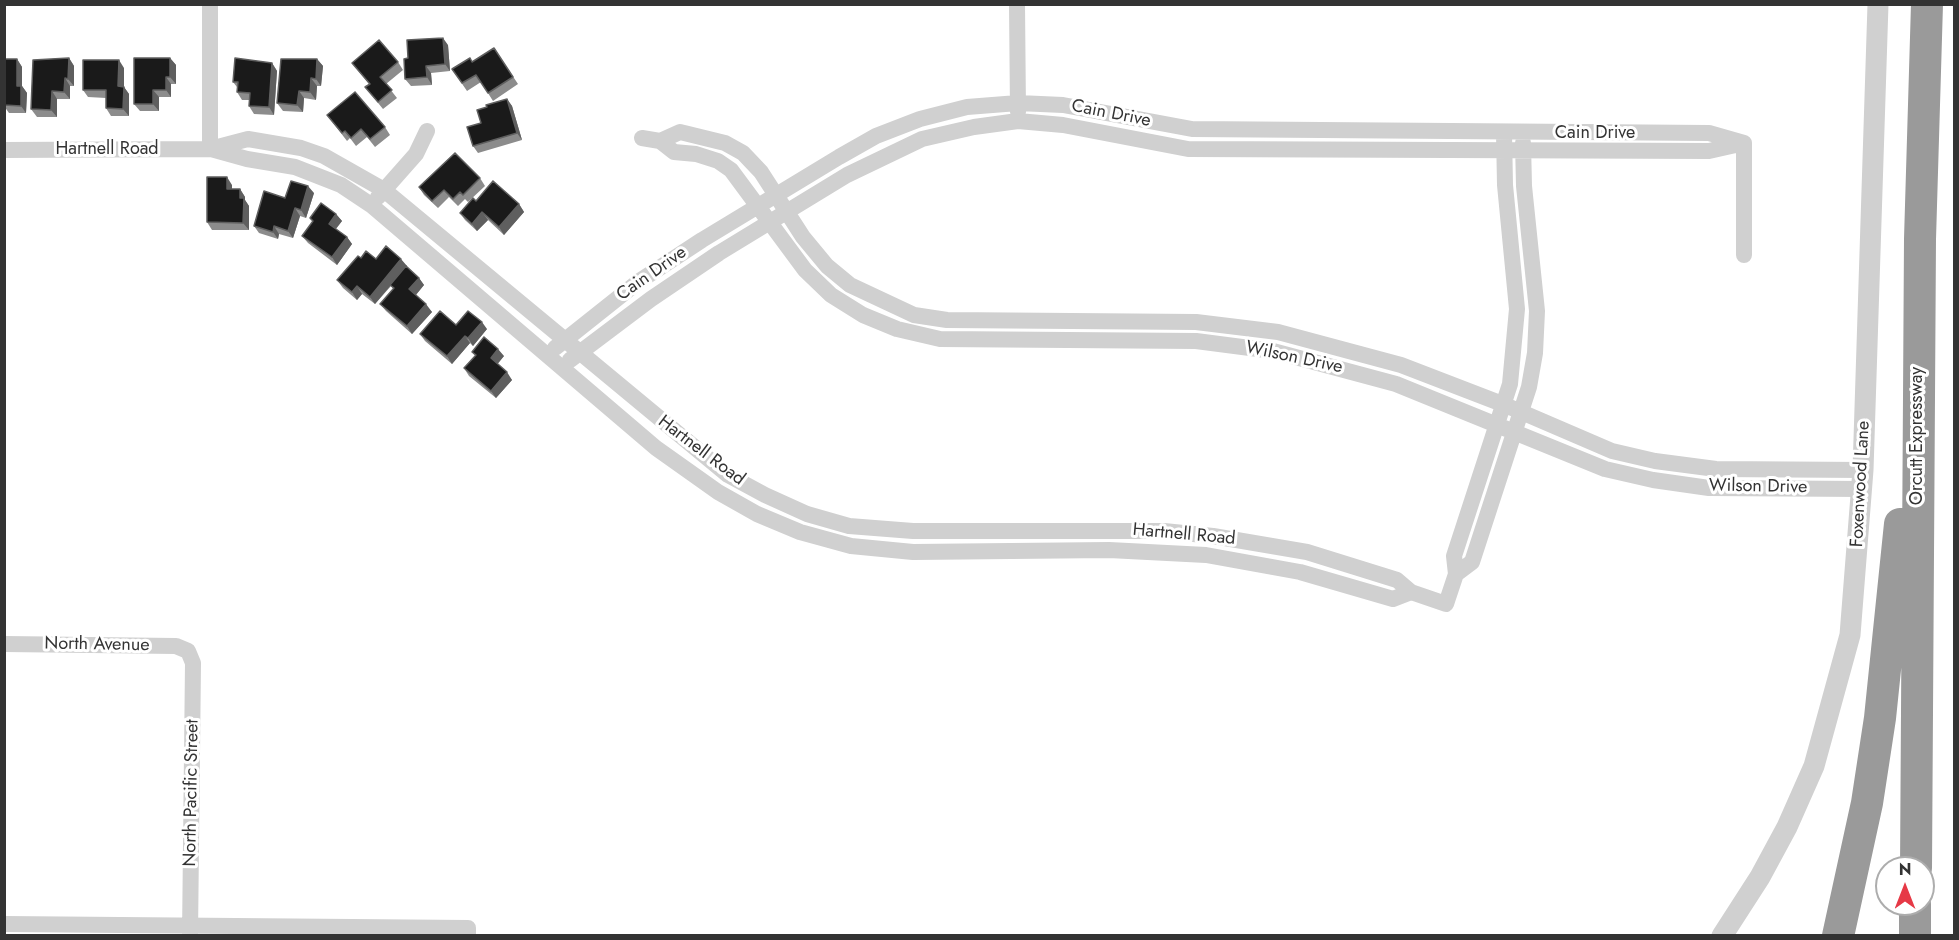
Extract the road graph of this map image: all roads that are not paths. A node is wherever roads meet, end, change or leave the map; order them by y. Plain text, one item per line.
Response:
1 (210, 4) edge
2 (1017, 4) edge
3 (1878, 4) edge
4 (1927, 4) edge
5 (1017, 103) junction
6 (1017, 121) junction
7 (427, 131) dead end
8 (1302, 131) junction
9 (1504, 134) junction
10 (1522, 134) junction
11 (642, 138) dead end
12 (660, 141) junction
13 (1744, 143) junction
14 (210, 149) junction
15 (4, 150) edge
16 (1302, 150) junction
17 (1504, 152) junction
18 (1523, 152) junction
19 (384, 190) junction
20 (776, 195) junction
21 (371, 204) junction
22 (759, 205) junction
23 (787, 211) junction
24 (770, 221) junction
25 (1743, 255) dead end
26 (1098, 320) junction
27 (562, 340) junction
28 (1100, 340) junction
29 (1919, 344) junction
30 (577, 352) junction
31 (548, 355) junction
32 (564, 368) junction
33 (1505, 405) junction
34 (1521, 412) junction
35 (1499, 424) junction
36 (1515, 432) junction
37 (1862, 479) junction
38 (1110, 530) junction
39 (913, 531) junction
40 (1109, 550) junction
41 (913, 552) junction
42 (1456, 574) junction
43 (1411, 592) junction
44 (4, 644) edge
45 (188, 651) joint
46 (1916, 856) edge
47 (1915, 916) edge
48 (4, 924) edge
49 (190, 931) edge
50 (468, 932) edge
51 (1722, 936) edge
52 (1838, 936) edge
53 (1915, 936) edge

1 - 14 street
2 - 5 street
3 - 37 street, Foxenwood Lane
4 - 29 highway, Orcutt Expressway
5 - 6 street
5 - 8 street, Cain Drive
5 - 20 street, Cain Drive
6 - 16 street, Cain Drive
6 - 23 street, Cain Drive
7 - 19 street
8 - 9 street, Cain Drive
8 - 16 street
9 - 10 street, Cain Drive
9 - 17 street, Hartnell Road
10 - 13 street, Cain Drive
10 - 18 street, Hartnell Road
11 - 12 street
12 - 20 street, Wilson Drive
12 - 22 street, Wilson Drive
13 - 18 street, Cain Drive
13 - 25 street
14 - 15 street, Hartnell Road
14 - 19 street, Hartnell Road
14 - 21 street, Hartnell Road
16 - 17 street, Cain Drive
17 - 18 street, Cain Drive
17 - 33 street, Hartnell Road
18 - 34 street, Hartnell Road
19 - 21 street
19 - 27 street, Hartnell Road
20 - 22 street, Cain Drive
20 - 23 street, Wilson Drive
21 - 31 street, Hartnell Road
22 - 24 street, Wilson Drive
22 - 27 street, Cain Drive
23 - 24 street, Cain Drive
23 - 26 street, Wilson Drive
24 - 28 street, Wilson Drive
24 - 30 street, Cain Drive
26 - 28 street
26 - 33 street, Wilson Drive
27 - 30 street, Hartnell Road
27 - 31 street, Cain Drive
28 - 35 street, Wilson Drive
29 - 46 highway, Orcutt Expressway
29 - 52 highway
30 - 32 street, Cain Drive
30 - 39 street, Hartnell Road
31 - 32 street, Hartnell Road
32 - 41 street, Hartnell Road
33 - 34 street, Wilson Drive
33 - 35 street, Hartnell Road
34 - 36 street, Hartnell Road
34 - 37 street, Wilson Drive
35 - 36 street, Wilson Drive
35 - 42 street, Hartnell Road
36 - 37 street, Wilson Drive
36 - 42 street, Hartnell Road
37 - 51 street, Foxenwood Lane
38 - 39 street, Hartnell Road
38 - 40 street
38 - 43 street, Hartnell Road
39 - 41 street
40 - 41 street, Hartnell Road
40 - 43 street, Hartnell Road
42 - 43 street, Hartnell Road
44 - 45 street, North Avenue
45 - 49 street, North Pacific Street
47 - 53 highway
48 - 49 street
49 - 50 street

